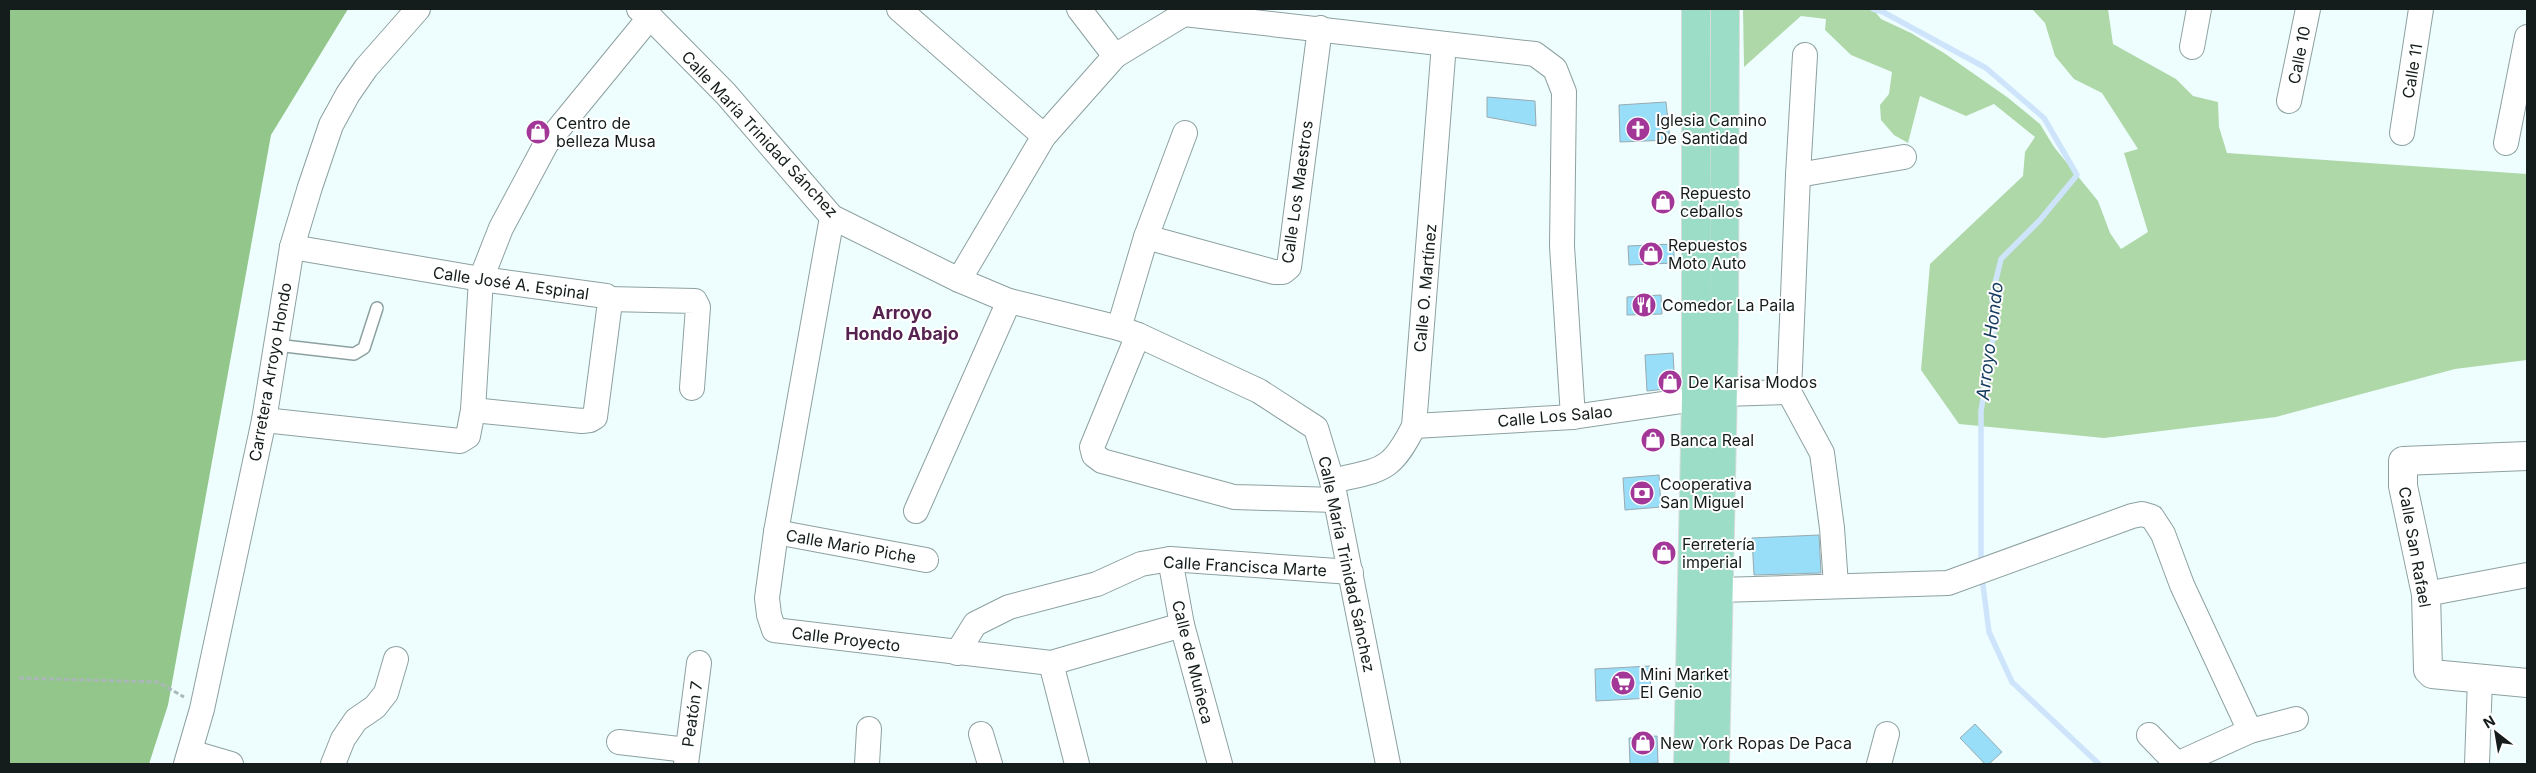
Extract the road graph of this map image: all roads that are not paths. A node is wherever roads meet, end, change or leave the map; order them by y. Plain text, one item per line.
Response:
1 (418, 9) edge
2 (899, 9) edge
3 (1079, 9) edge
4 (1696, 9) edge
5 (1725, 9) edge
6 (2199, 9) edge
7 (2308, 9) edge
8 (2422, 9) edge
9 (1184, 12) edge
10 (644, 13) edge
11 (1320, 28) junction
12 (2527, 37) edge
13 (1444, 44) junction
14 (2192, 47) dead end
15 (1806, 55) dead end
16 (1115, 56) junction
17 (2290, 101) dead end
18 (1185, 133) dead end
19 (2402, 133) dead end
20 (1044, 136) junction
21 (2506, 143) dead end
22 (1904, 157) dead end
23 (1798, 175) junction
24 (832, 217) junction
25 (1146, 237) junction
26 (292, 247) junction
27 (481, 279) junction
28 (959, 280) junction
29 (608, 299) junction
30 (1008, 302) junction
31 (377, 308) dead end
32 (1129, 331) junction
33 (276, 345) junction
34 (692, 388) dead end
35 (1789, 392) junction
36 (1723, 394) junction
37 (1696, 399) junction
38 (474, 410) junction
39 (1574, 417) junction
40 (264, 420) junction
41 (1414, 426) junction
42 (2527, 456) edge
43 (1334, 491) junction
44 (916, 511) dead end
45 (776, 532) junction
46 (1170, 559) junction
47 (926, 560) dead end
48 (1351, 572) junction
49 (2527, 574) edge
50 (1836, 585) junction
51 (1720, 590) junction
52 (2426, 594) junction
53 (1182, 625) junction
54 (957, 652) junction
55 (396, 659) dead end
56 (699, 663) dead end
57 (1051, 663) junction
58 (2480, 680) junction
59 (2527, 683) edge
60 (2296, 719) dead end
61 (869, 729) dead end
62 (2250, 731) junction
63 (980, 734) dead end
64 (1887, 734) dead end
65 (2149, 736) dead end
66 (619, 742) dead end
67 (686, 757) edge
68 (188, 758) edge
69 (231, 764) edge
70 (333, 764) edge
71 (867, 764) edge
72 (990, 764) edge
73 (1077, 764) edge
74 (1220, 764) edge
75 (1388, 764) edge
76 (1688, 764) edge
77 (1715, 764) edge
78 (1879, 764) edge
79 (2177, 764) edge
80 (2478, 764) edge

1 - 26 street, Carretera Arroyo Hondo
2 - 20 street
3 - 16 street
4 - 37 main road
5 - 36 main road
6 - 14 street
7 - 17 street, Calle 10
8 - 19 street, Calle 11
9 - 11 street
9 - 16 street
10 - 24 street, Calle María Trinidad Sánchez
10 - 27 street
11 - 13 street
11 - 25 street, Calle Los Maestros
12 - 21 street
13 - 39 street
13 - 41 street, Calle O. Martínez
15 - 23 street
16 - 20 street
18 - 25 street
20 - 28 street
22 - 23 street
23 - 35 street
24 - 28 street, Calle María Trinidad Sánchez
24 - 45 street, Calle Proyecto
25 - 32 street
26 - 27 street, Calle José A. Espinal
26 - 33 street, Carretera Arroyo Hondo
27 - 29 street, Calle José A. Espinal
27 - 38 street
28 - 30 street, Calle María Trinidad Sánchez
29 - 34 street
29 - 38 street, Calle José A. Espinal
30 - 32 street, Calle María Trinidad Sánchez
30 - 44 street
31 - 33 lane
32 - 43 street, Calle María Trinidad Sánchez
32 - 43 street, Calle O. Martínez
33 - 40 street, Carretera Arroyo Hondo
35 - 36 street
35 - 50 street
36 - 51 main road
37 - 39 street, Calle Los Salao
37 - 76 main road
38 - 40 street
39 - 41 street, Calle Los Salao
40 - 68 street, Carretera Arroyo Hondo
41 - 43 street, Calle O. Martínez
42 - 52 street, Calle San Rafael
43 - 48 street, Calle María Trinidad Sánchez
45 - 47 street, Calle Mario Piche
45 - 54 street, Calle Proyecto
46 - 48 street, Calle Francisca Marte
46 - 53 street, Calle de Muñeca
46 - 54 street, Calle Francisca Marte
48 - 75 street, Calle María Trinidad Sánchez
49 - 52 street
50 - 51 street
50 - 62 street
51 - 77 main road
52 - 58 street, Calle San Rafael
53 - 57 street, Calle Proyecto
53 - 74 street, Calle de Muñeca
54 - 57 street, Calle Proyecto
55 - 70 street
56 - 67 street, Peatón 7
57 - 73 street
58 - 59 street
58 - 80 street
60 - 62 street
61 - 71 street
62 - 79 street
63 - 72 street
64 - 78 street
65 - 79 street
66 - 67 street
68 - 69 street

